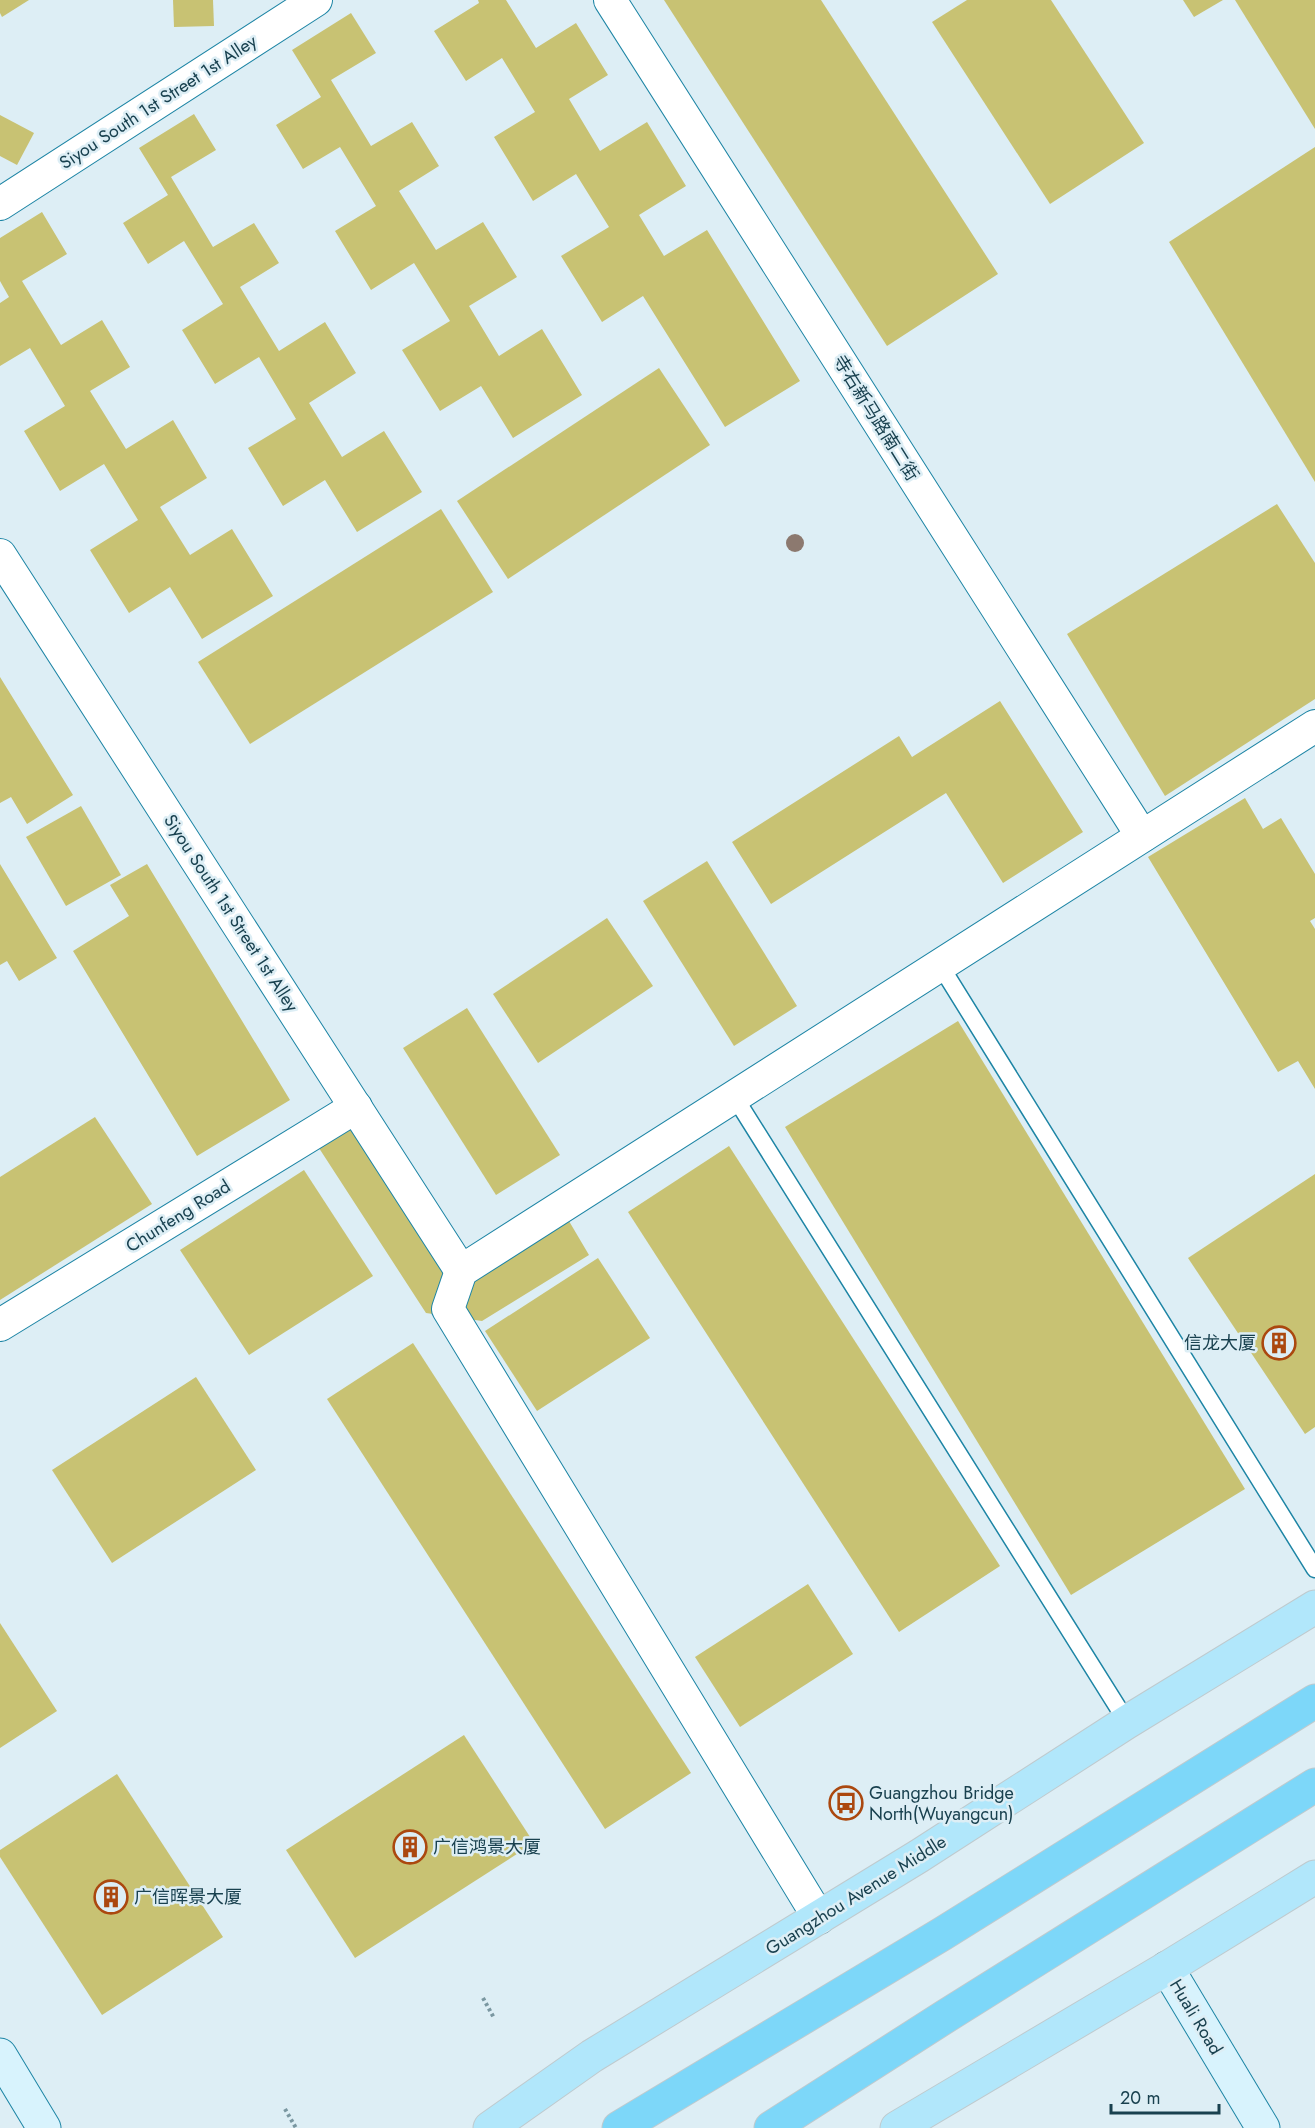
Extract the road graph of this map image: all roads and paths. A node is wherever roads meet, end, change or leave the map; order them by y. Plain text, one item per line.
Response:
1 (316, 0) edge
2 (609, 0) edge
3 (0, 204) edge
4 (0, 555) edge
5 (1315, 726) edge
6 (1142, 836) junction
7 (940, 965) junction
8 (734, 1096) junction
9 (356, 1107) junction
10 (461, 1271) junction
11 (0, 1325) edge
12 (1315, 1569) edge
13 (1315, 1606) edge
14 (1315, 1701) edge
15 (1126, 1722) junction
16 (1315, 1785) edge
17 (1315, 1877) edge
18 (819, 1918) junction
19 (1167, 1968) junction
20 (483, 1998) dead end
21 (494, 2018) dead end
22 (0, 2055) edge
23 (285, 2109) dead end
24 (44, 2128) edge
25 (296, 2128) edge
26 (490, 2128) edge
27 (619, 2128) edge
28 (771, 2128) edge
29 (897, 2128) edge
30 (1263, 2128) edge

1 - 3 street, Siyou South 1st Street 1st Alley
2 - 6 street, 寺右新马路南二街
4 - 9 street, Siyou South 1st Street 1st Alley
5 - 6 street
6 - 7 street
7 - 8 street
7 - 12 lane
8 - 10 street
8 - 15 lane
9 - 10 street, Siyou South 1st Street 1st Alley
9 - 11 street, Chunfeng Road
10 - 18 street
13 - 15 main road, Guangzhou Avenue Middle
14 - 27 highway
15 - 18 main road, Guangzhou Avenue Middle
16 - 28 highway
17 - 19 main road
18 - 26 main road, Guangzhou Avenue Middle
19 - 29 main road
19 - 30 street, Huali Road
20 - 21 path
22 - 24 street
23 - 25 path

